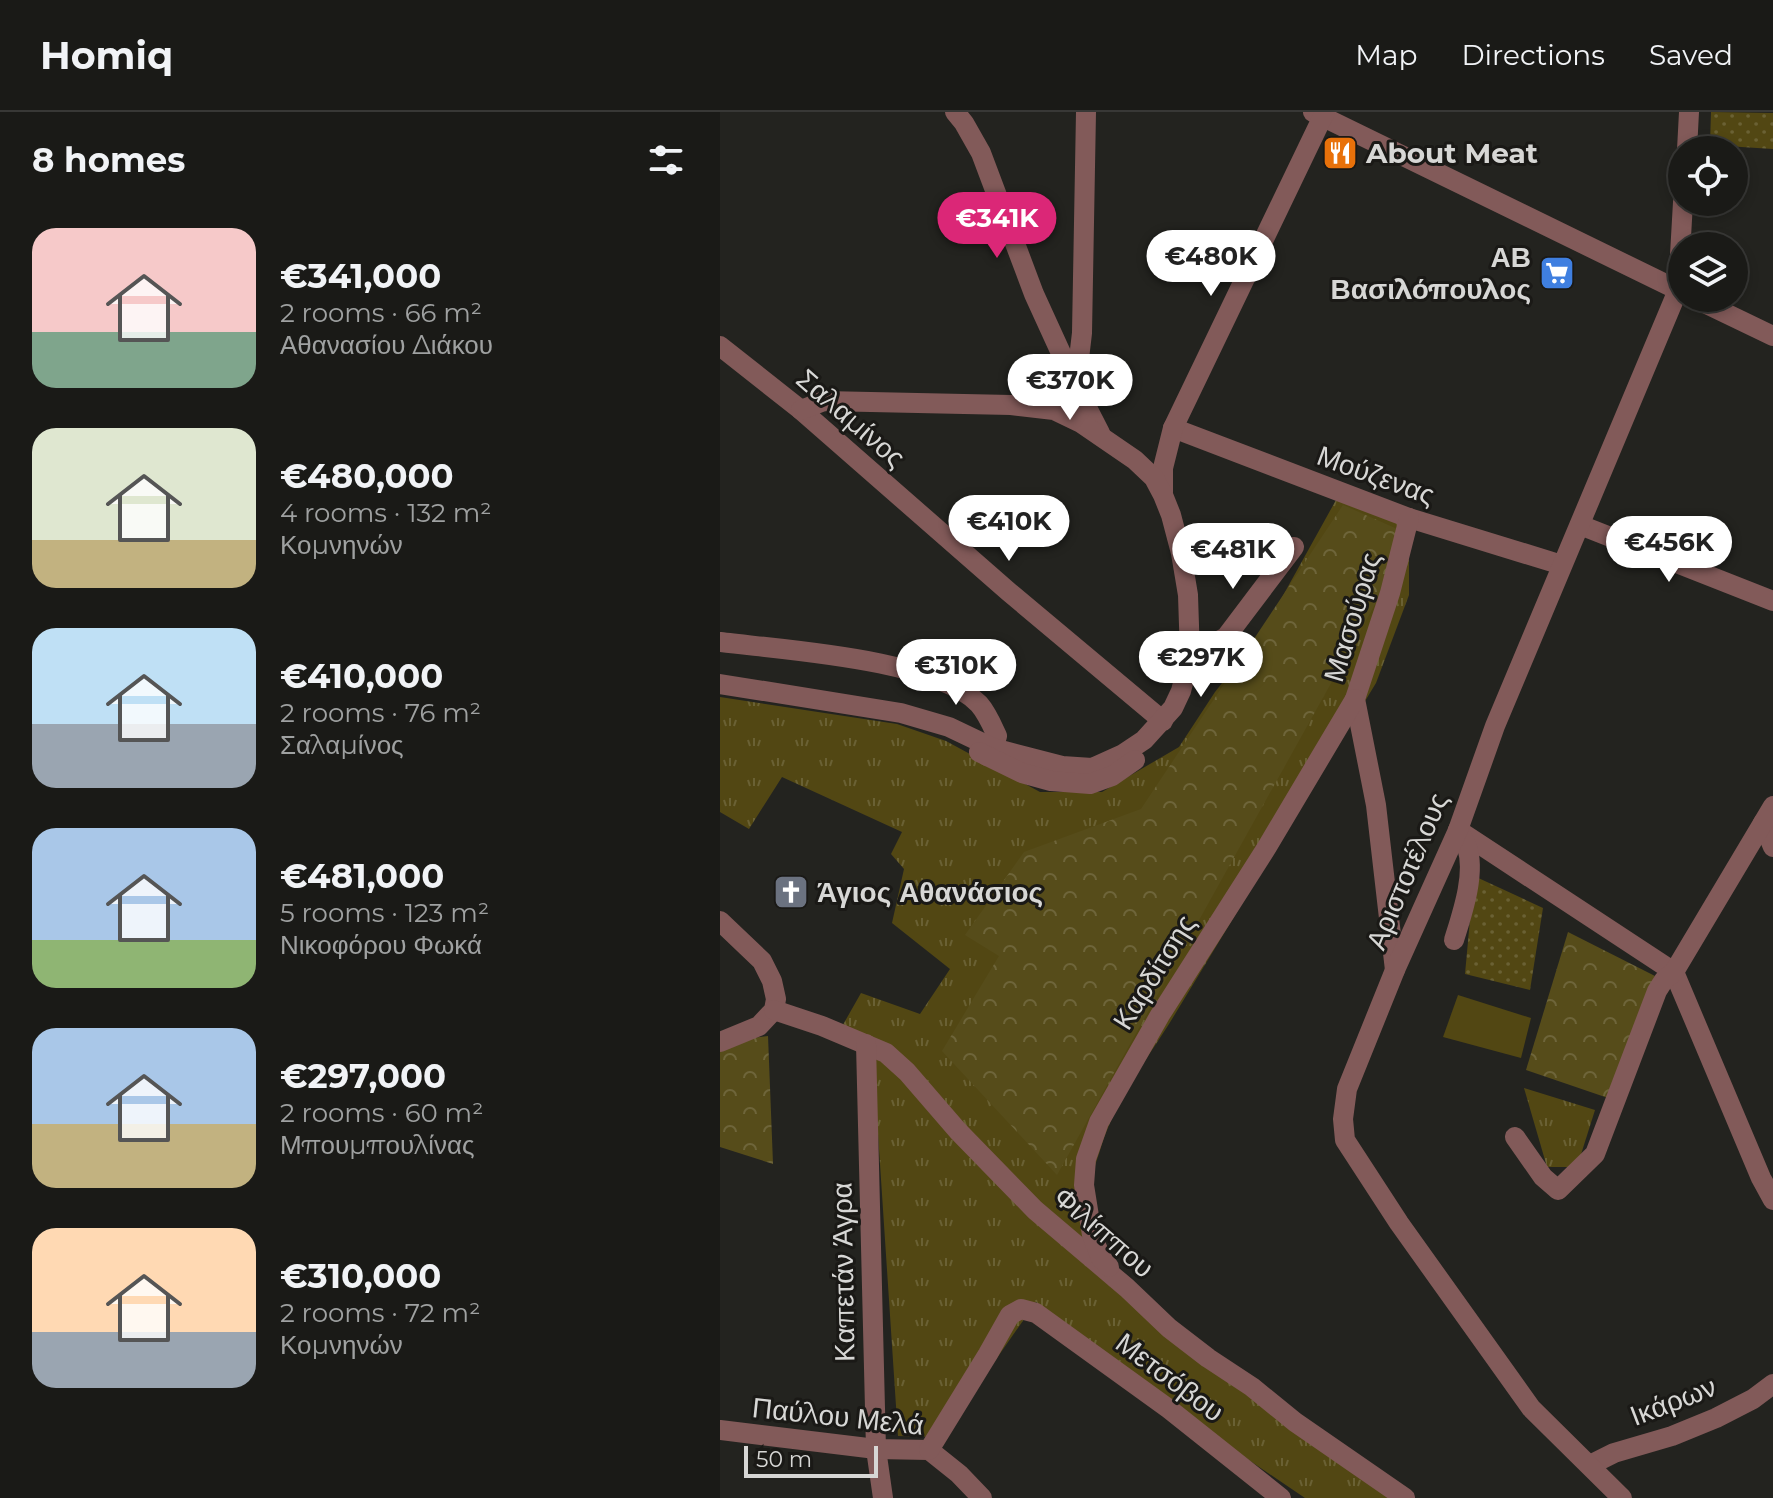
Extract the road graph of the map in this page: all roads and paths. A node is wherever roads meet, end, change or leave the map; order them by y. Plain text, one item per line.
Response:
1 (955, 112) edge
2 (1086, 112) edge
3 (1689, 112) edge
4 (1320, 114) edge
5 (1688, 136) edge
6 (1668, 285) edge
7 (1676, 312) edge
8 (1724, 312) edge
9 (1773, 336) edge
10 (720, 346) edge
11 (1076, 386) junction
12 (801, 410) junction
13 (1173, 428) junction
14 (1102, 437) junction
15 (1163, 495) junction
16 (1409, 518) junction
17 (1580, 525) junction
18 (1294, 547) dead end
19 (1562, 565) junction
20 (1773, 601) edge
21 (720, 642) edge
22 (1190, 656) junction
23 (720, 684) edge
24 (1355, 699) junction
25 (1163, 721) junction
26 (990, 752) junction
27 (1768, 815) edge
28 (1458, 830) junction
29 (1773, 847) edge
30 (720, 921) edge
31 (1454, 940) dead end
32 (1395, 970) junction
33 (1674, 972) junction
34 (774, 1010) junction
35 (720, 1042) edge
36 (866, 1044) junction
37 (1515, 1137) dead end
38 (1767, 1176) edge
39 (1773, 1200) edge
40 (1127, 1288) junction
41 (1773, 1384) edge
42 (720, 1430) edge
43 (876, 1449) junction
44 (929, 1450) junction
45 (1590, 1465) junction
46 (1275, 1496) edge
47 (883, 1498) edge
48 (982, 1498) edge
49 (1405, 1498) edge
50 (1622, 1498) edge

1 - 11 street
2 - 11 street
3 - 5 street
4 - 6 street
4 - 13 street
7 - 17 street, Αριστοτέλους
8 - 9 street
10 - 12 street, Σαλαμίνος
11 - 14 street
12 - 14 street
12 - 25 street, Σαλαμίνος
13 - 15 street
13 - 16 street, Μούζενας
14 - 15 street
15 - 22 street
16 - 19 street, Μούζενας
16 - 24 street, Μασούρας
17 - 19 street, Αριστοτέλους
17 - 20 street
18 - 22 street
19 - 28 street, Αριστοτέλους
21 - 26 street
22 - 25 street
23 - 26 street
24 - 32 street, Μασούρας
24 - 40 street, Καρδίτσης
25 - 26 street
27 - 29 street
27 - 33 street
28 - 31 street
28 - 32 street, Αριστοτέλους
28 - 33 street
30 - 34 street
32 - 45 street, Αριστοτέλους
33 - 37 street
33 - 38 street
34 - 35 street
34 - 36 street, Φιλίππου
36 - 40 street, Φιλίππου
36 - 43 street, Καπετάν Άγρα
38 - 39 street
40 - 49 street, Φιλίππου
41 - 45 street, Ικάρων
42 - 43 street, Παύλου Μελά
43 - 44 street, Παύλου Μελά
43 - 47 street, Καπετάν Άγρα
44 - 46 street, Μετσόβου
44 - 48 street, Παύλου Μελά
45 - 50 street, Αριστοτέλους

